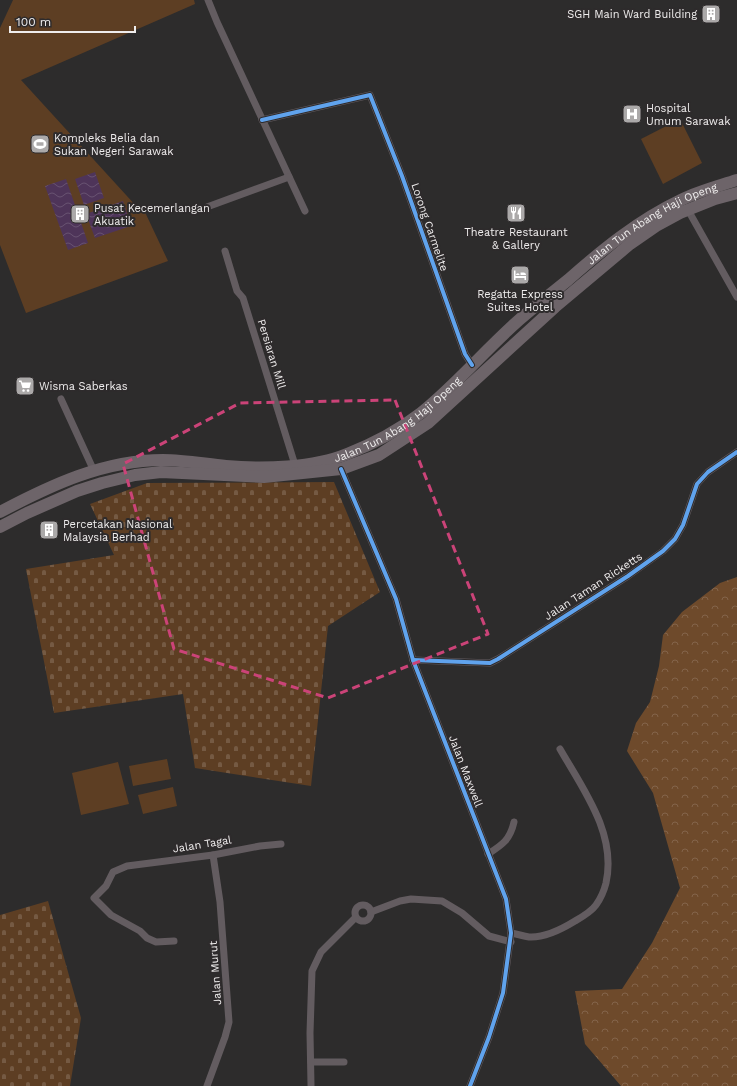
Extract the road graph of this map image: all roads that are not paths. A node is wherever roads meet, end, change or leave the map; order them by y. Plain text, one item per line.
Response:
1 (208, 0) edge
2 (262, 120) junction
3 (289, 177) junction
4 (737, 180) edge
5 (737, 193) edge
6 (207, 207) dead end
7 (688, 210) junction
8 (305, 211) dead end
9 (225, 251) dead end
10 (737, 298) edge
11 (472, 365) junction
12 (61, 399) dead end
13 (737, 452) edge
14 (295, 465) junction
15 (341, 469) junction
16 (94, 471) junction
17 (0, 512) edge
18 (0, 527) edge
19 (414, 660) junction
20 (560, 749) dead end
21 (514, 822) dead end
22 (281, 844) dead end
23 (488, 854) junction
24 (213, 855) junction
25 (371, 912) junction
26 (355, 918) junction
27 (511, 933) junction
28 (174, 941) dead end
29 (511, 942) junction
30 (311, 1062) junction
31 (344, 1062) dead end
32 (206, 1086) edge
33 (311, 1086) edge
34 (470, 1086) edge

1 - 2 street
2 - 3 street
2 - 11 street, Lorong Carmelite
3 - 6 street
3 - 8 street
4 - 11 main road, Jalan Tun Abang Haji Openg
5 - 7 main road, Jalan Tun Abang Haji Openg
7 - 10 street
7 - 15 main road, Jalan Tun Abang Haji Openg
9 - 14 street, Persiaran Mill
11 - 14 main road, Jalan Tun Abang Haji Openg
12 - 16 street
13 - 19 street, Jalan Taman Ricketts
14 - 16 main road, Jalan Tun Abang Haji Openg
15 - 18 main road, Jalan Tun Abang Haji Openg
15 - 19 street, Jalan Maxwell
16 - 17 main road, Jalan Tun Abang Haji Openg
19 - 23 street, Jalan Maxwell
20 - 27 street
21 - 23 street
22 - 24 street, Jalan Tagal
23 - 27 street, Jalan Maxwell
24 - 28 street, Jalan Tagal
24 - 32 street, Jalan Murut
25 - 26 street
25 - 26 street
25 - 29 street
26 - 30 street
27 - 29 street, Jalan Maxwell
29 - 34 street, Jalan Maxwell
30 - 31 street
30 - 33 street

